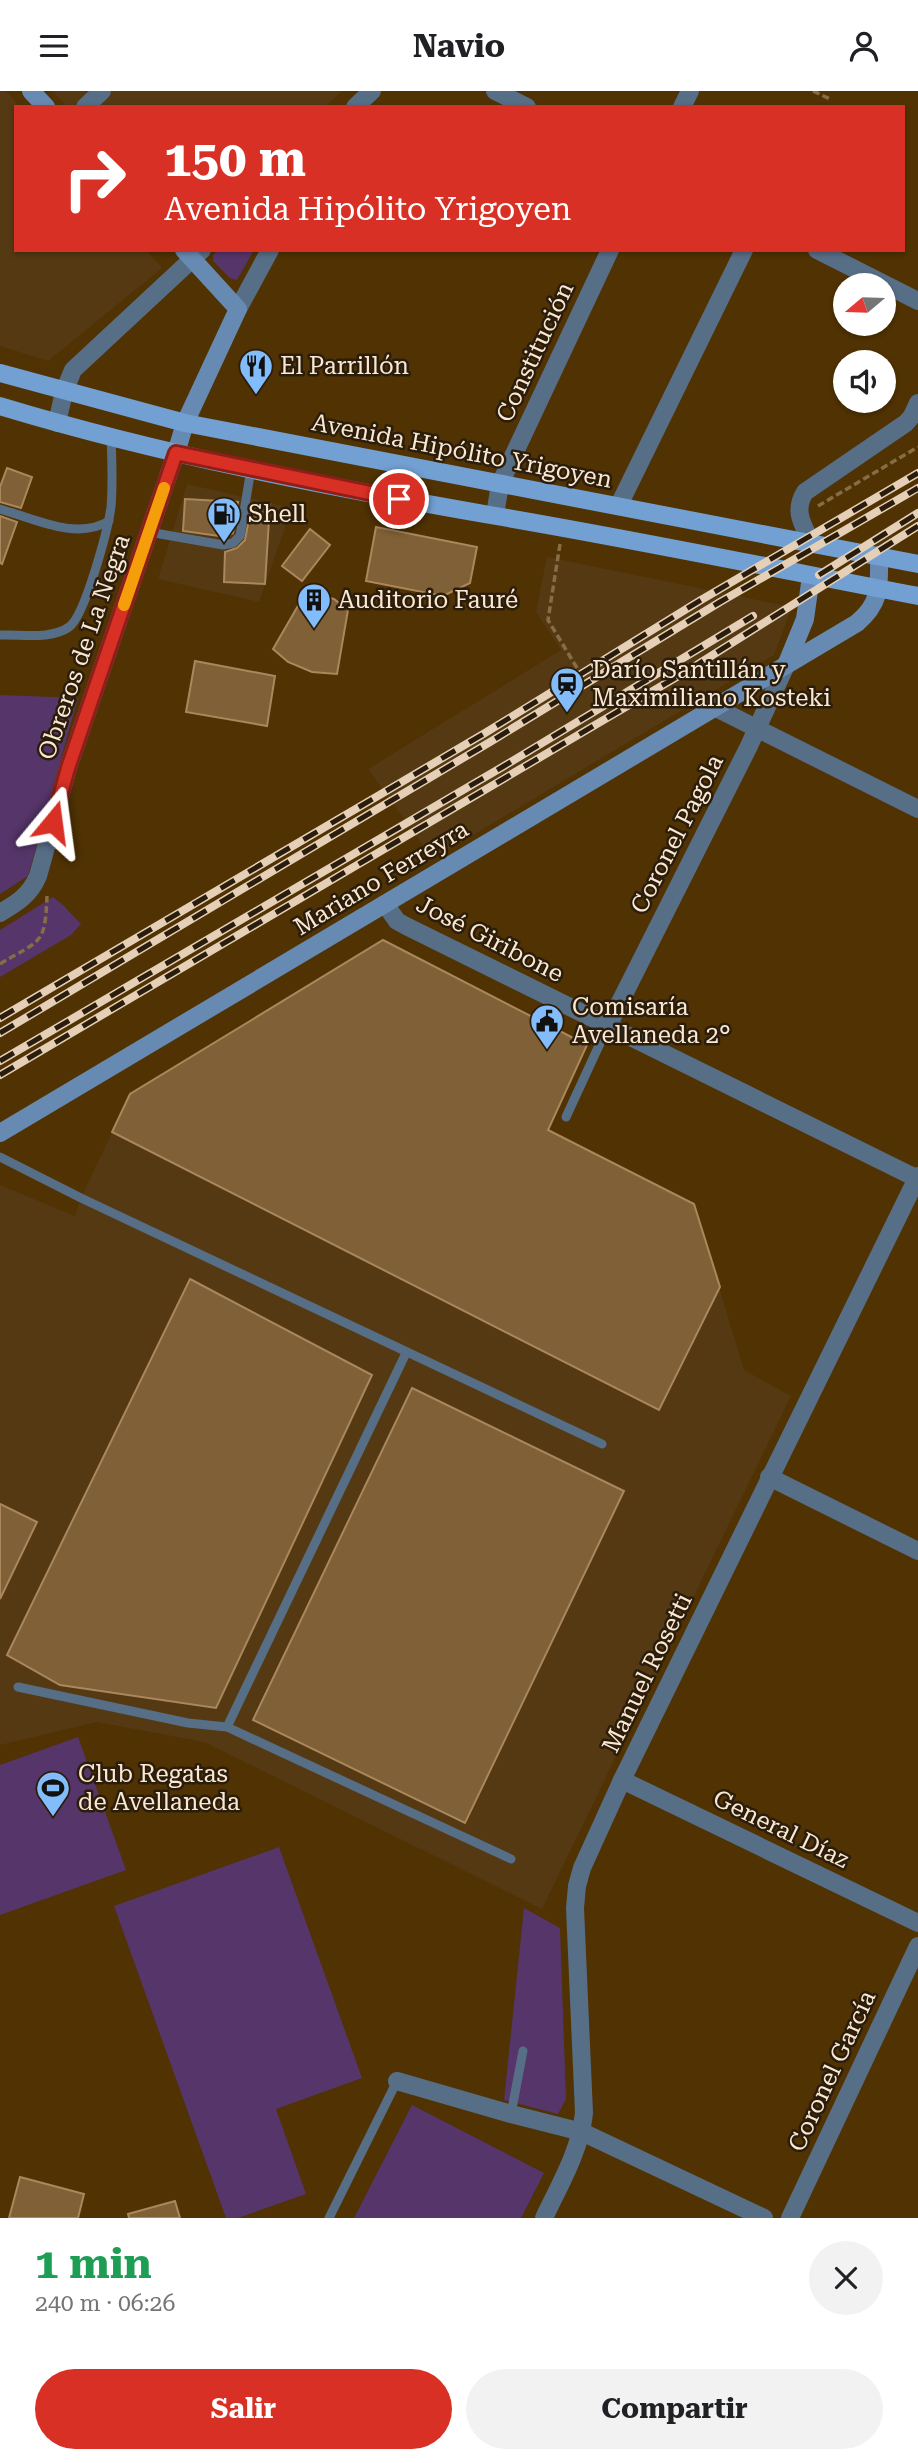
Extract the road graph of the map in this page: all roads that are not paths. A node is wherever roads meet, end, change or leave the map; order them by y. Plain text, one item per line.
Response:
1 (31, 91) edge
2 (102, 91) edge
3 (372, 91) edge
4 (495, 91) edge
5 (44, 105) edge
6 (87, 105) edge
7 (357, 105) edge
8 (523, 105) edge
9 (269, 252) edge
10 (609, 252) edge
11 (743, 252) edge
12 (821, 252) edge
13 (193, 253) edge
14 (918, 301) edge
15 (238, 309) junction
16 (0, 373) edge
17 (64, 392) junction
18 (918, 403) edge
19 (0, 406) edge
20 (57, 423) junction
21 (185, 423) junction
22 (111, 437) junction
23 (176, 453) junction
24 (251, 469) junction
25 (500, 484) junction
26 (619, 505) junction
27 (0, 509) edge
28 (495, 515) junction
29 (109, 521) junction
30 (149, 532) junction
31 (811, 543) junction
32 (879, 555) junction
33 (918, 564) edge
34 (811, 576) junction
35 (879, 589) junction
36 (918, 596) edge
37 (0, 635) edge
38 (787, 663) junction
39 (714, 707) junction
40 (757, 729) junction
41 (918, 809) edge
42 (385, 904) junction
43 (0, 913) edge
44 (608, 1025) junction
45 (566, 1117) dead end
46 (0, 1133) edge
47 (0, 1157) edge
48 (918, 1178) edge
49 (406, 1353) junction
50 (602, 1444) dead end
51 (769, 1477) junction
52 (918, 1551) edge
53 (18, 1687) dead end
54 (227, 1727) junction
55 (622, 1780) junction
56 (510, 1859) dead end
57 (918, 1923) edge
58 (918, 1946) edge
59 (523, 2051) dead end
60 (397, 2081) joint
61 (511, 2114) junction
62 (582, 2132) junction
63 (329, 2218) edge
64 (544, 2218) edge
65 (764, 2218) edge
66 (790, 2218) edge

1 - 5 street
2 - 6 street
3 - 7 street
4 - 8 street
9 - 15 street
10 - 25 street, Constitución
11 - 26 street
12 - 14 street
13 - 15 street
13 - 17 street
15 - 21 street, Obreros de La Negra
16 - 17 main road, Avenida Hipólito Yrigoyen
17 - 20 street
17 - 21 main road, Avenida Hipólito Yrigoyen
18 - 31 street
19 - 20 main road
20 - 22 main road
21 - 23 street, Obreros de La Negra
21 - 25 main road, Avenida Hipólito Yrigoyen
22 - 23 main road
22 - 29 lane
23 - 24 main road
23 - 30 street, Obreros de La Negra
24 - 28 main road
24 - 30 lane
25 - 26 main road, Avenida Hipólito Yrigoyen
25 - 28 street, Constitución
26 - 31 main road, Avenida Hipólito Yrigoyen
27 - 29 lane
28 - 34 main road
29 - 37 lane
30 - 43 street, Obreros de La Negra
31 - 32 main road, Avenida Hipólito Yrigoyen
32 - 33 main road, Avenida Hipólito Yrigoyen
32 - 35 street, Mariano Ferreyra
34 - 35 main road
34 - 38 street
35 - 36 main road
35 - 38 street, Mariano Ferreyra
38 - 39 street, Mariano Ferreyra
38 - 40 street, Coronel Pagola
39 - 40 street
39 - 42 street, Mariano Ferreyra
40 - 41 street
40 - 44 street, Coronel Pagola
42 - 44 street, José Giribone
42 - 46 street, Mariano Ferreyra
44 - 45 lane
44 - 48 street, José Giribone
47 - 49 lane
48 - 51 street, Manuel Rosetti
49 - 50 lane
49 - 54 lane
51 - 52 street
51 - 55 street, Manuel Rosetti
53 - 54 lane
54 - 56 lane
55 - 57 street, General Díaz
55 - 62 street, Manuel Rosetti
58 - 66 street, Coronel García
59 - 61 lane
60 - 61 street
60 - 63 lane
61 - 62 street
62 - 64 street, Manuel Rosetti
62 - 65 street

